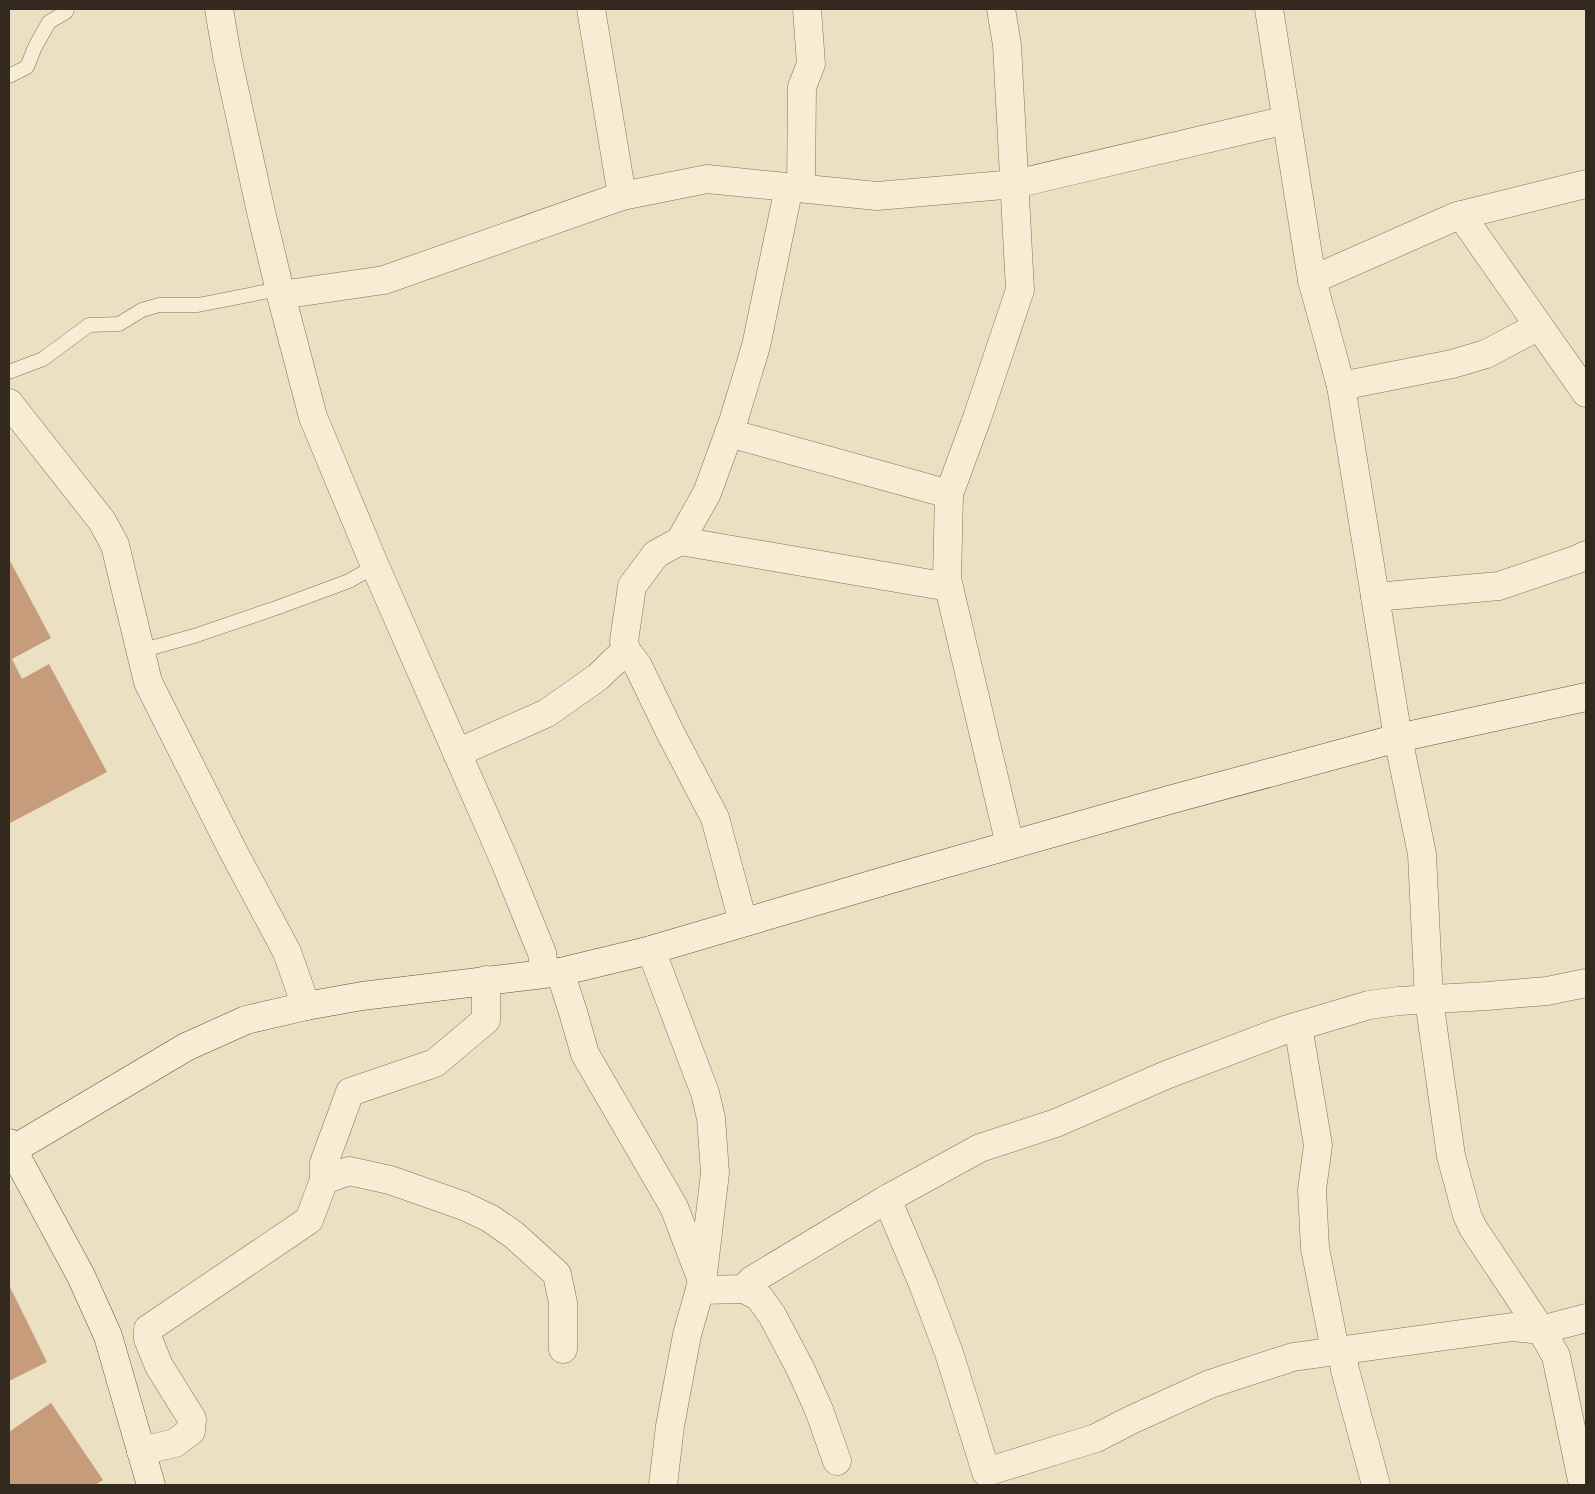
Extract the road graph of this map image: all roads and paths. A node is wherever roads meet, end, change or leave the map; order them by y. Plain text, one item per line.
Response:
1 (67, 9) edge
2 (219, 9) edge
3 (590, 9) edge
4 (807, 9) edge
5 (1001, 9) edge
6 (1270, 9) edge
7 (9, 76) edge
8 (1286, 120) junction
9 (1015, 184) junction
10 (1586, 184) edge
11 (795, 188) junction
12 (622, 196) junction
13 (1462, 215) junction
14 (1312, 280) junction
15 (280, 292) junction
16 (1539, 326) junction
17 (9, 372) edge
18 (1341, 386) junction
19 (1586, 393) edge
20 (9, 403) edge
21 (729, 433) junction
22 (949, 494) junction
23 (680, 541) junction
24 (1586, 554) edge
25 (375, 566) junction
26 (949, 587) junction
27 (1375, 597) junction
28 (626, 650) junction
29 (140, 652) junction
30 (1586, 697) edge
31 (1398, 738) junction
32 (456, 752) junction
33 (1010, 845) junction
34 (743, 922) junction
35 (651, 950) junction
36 (553, 973) junction
37 (486, 980) junction
38 (1586, 983) edge
39 (1429, 1000) junction
40 (306, 1006) junction
41 (1298, 1026) junction
42 (10, 1148) edge
43 (324, 1180) junction
44 (887, 1200) junction
45 (701, 1286) junction
46 (744, 1289) junction
47 (1586, 1318) edge
48 (1541, 1330) junction
49 (563, 1349) dead end
50 (1339, 1350) junction
51 (142, 1451) junction
52 (837, 1461) dead end
53 (151, 1485) edge
54 (663, 1485) edge
55 (1376, 1485) edge
56 (1583, 1485) edge

1 - 7 lane
2 - 15 street
3 - 12 street
4 - 11 street
5 - 9 street
6 - 8 street
8 - 9 street
8 - 14 street
9 - 11 street
9 - 22 street
10 - 13 street
11 - 12 street
11 - 21 street
12 - 15 street
13 - 14 street
13 - 16 street
14 - 18 street
15 - 17 lane
15 - 25 street
16 - 18 street
16 - 19 street
18 - 27 street
20 - 29 street
21 - 22 street
21 - 23 street
22 - 26 street
23 - 26 street
23 - 28 street
24 - 27 street
25 - 29 lane
25 - 32 street
26 - 33 street
27 - 31 street
28 - 32 street
28 - 34 street
29 - 40 street
30 - 31 street
31 - 33 street
31 - 39 street
32 - 36 street
33 - 34 street
34 - 35 street
35 - 36 street
35 - 45 street
36 - 37 street
36 - 45 street
37 - 40 street
37 - 43 street
38 - 39 street
39 - 41 street
39 - 48 street
40 - 42 street
41 - 44 street
41 - 50 street
42 - 51 street
43 - 49 street
43 - 51 street
44 - 46 street
44 - 50 street
45 - 46 street
45 - 54 street
46 - 52 street
47 - 48 street
48 - 50 street
48 - 56 street
50 - 55 street
51 - 53 street

